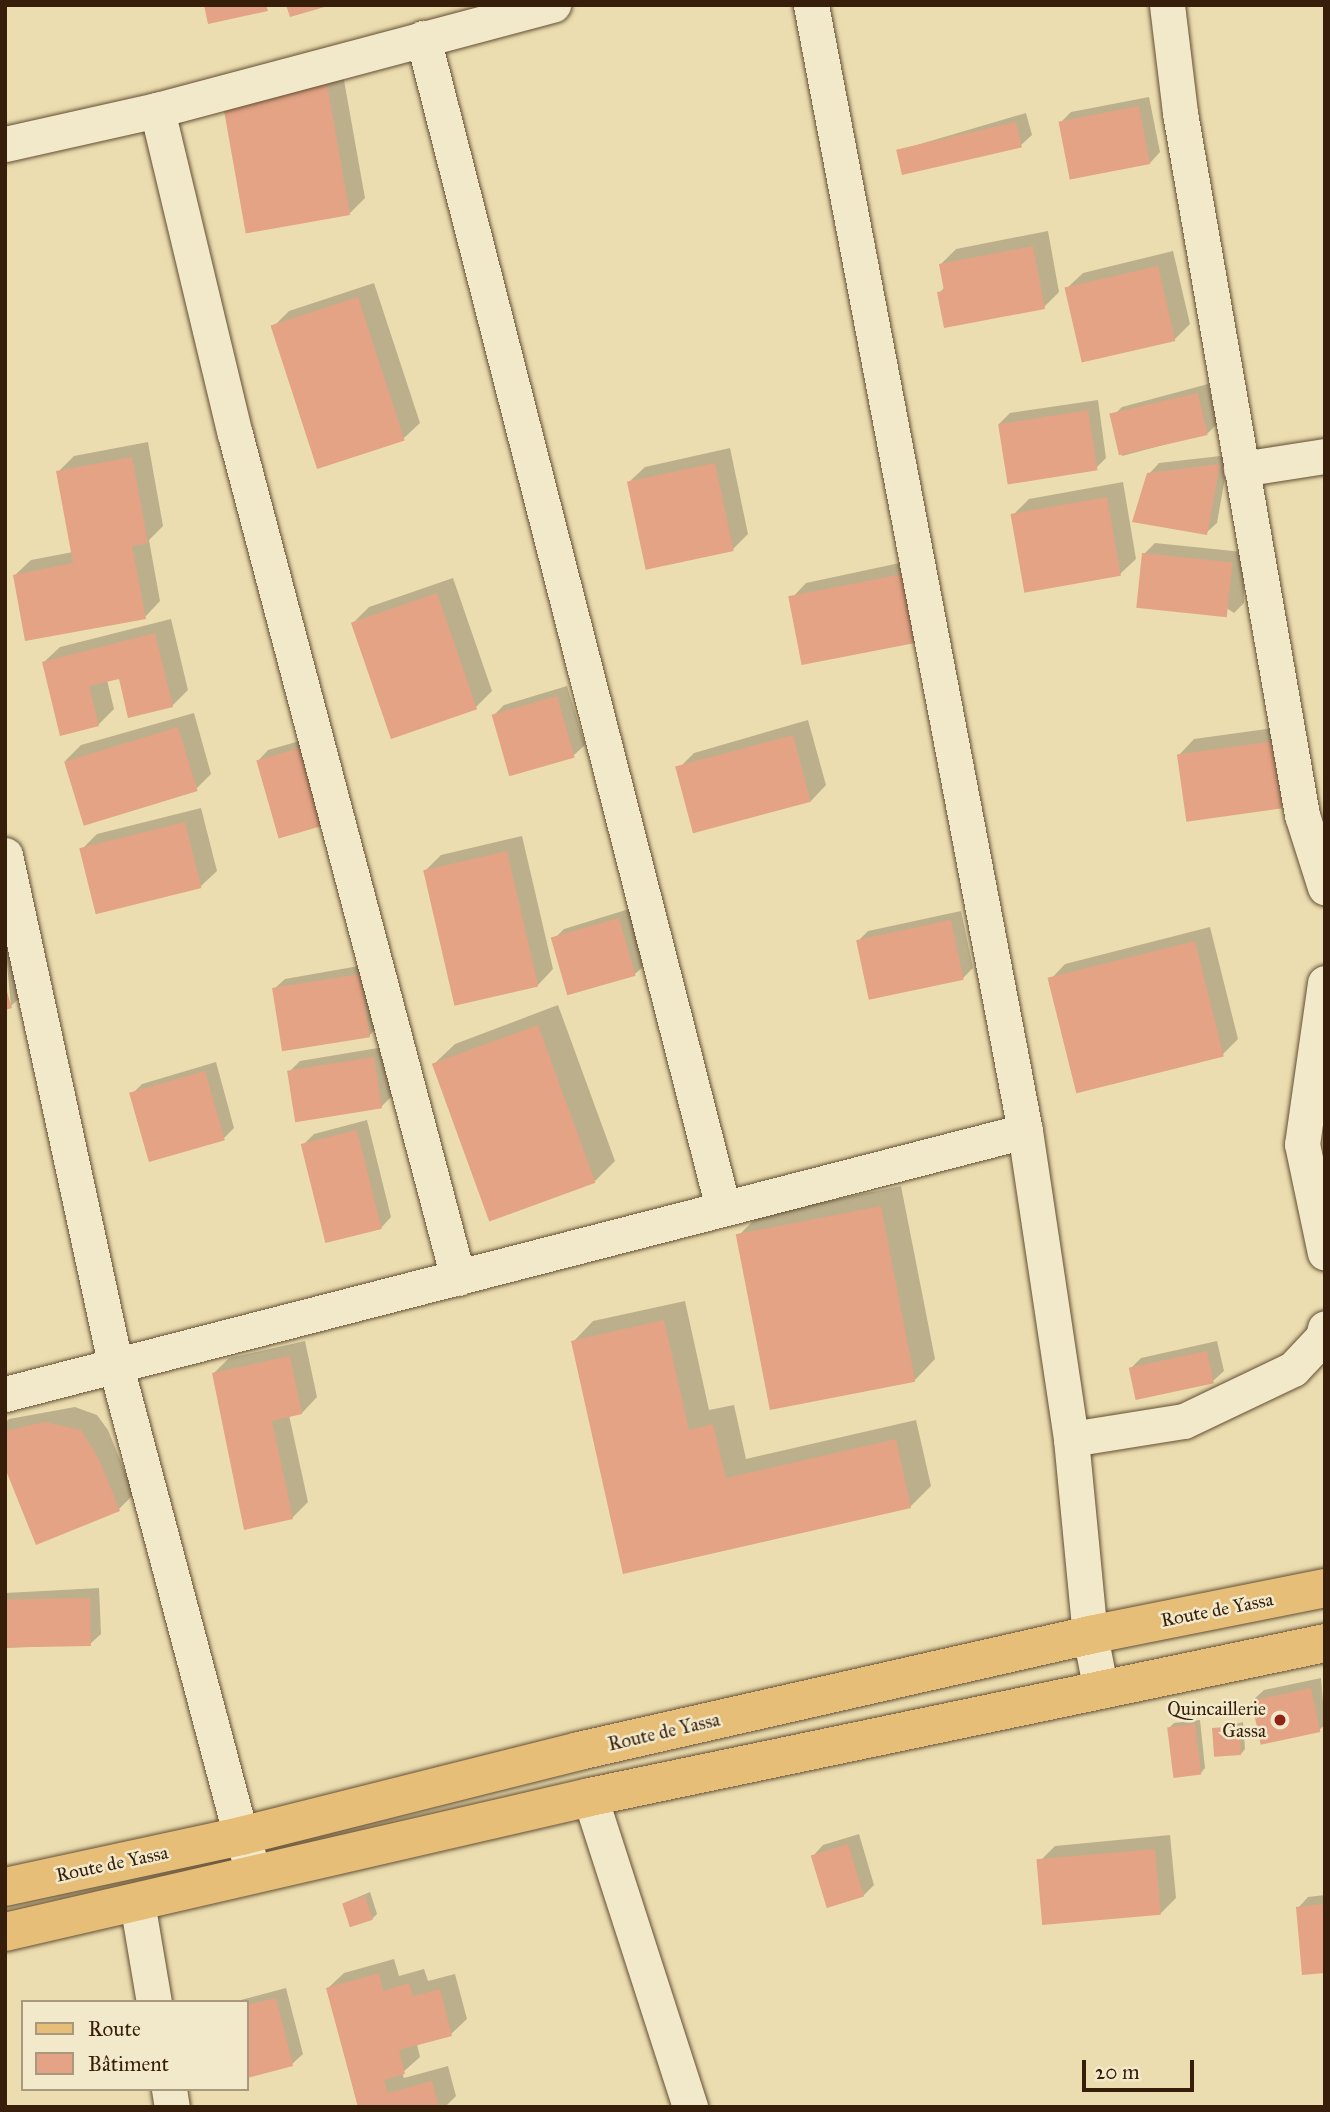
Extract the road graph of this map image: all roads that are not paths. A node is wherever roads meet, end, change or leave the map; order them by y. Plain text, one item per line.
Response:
1 (553, 5) edge
2 (811, 5) edge
3 (1167, 5) edge
4 (423, 38) junction
5 (157, 110) junction
6 (5, 144) edge
7 (1325, 456) edge
8 (1241, 469) junction
9 (5, 855) edge
10 (1325, 887) edge
11 (1325, 983) edge
12 (1025, 1131) junction
13 (723, 1208) junction
14 (1325, 1253) edge
15 (458, 1278) junction
16 (1325, 1328) edge
17 (116, 1363) junction
18 (5, 1394) edge
19 (1071, 1439) junction
20 (1325, 1588) edge
21 (1090, 1635) junction
22 (1325, 1643) edge
23 (1101, 1691) junction
24 (590, 1797) junction
25 (241, 1836) junction
26 (255, 1874) junction
27 (5, 1887) edge
28 (137, 1902) junction
29 (5, 1932) edge
30 (154, 2000) edge
31 (690, 2107) edge

1 - 4 street
2 - 12 street
3 - 8 street
4 - 5 street
4 - 13 street
5 - 6 street
5 - 15 street
7 - 8 street
8 - 10 street
9 - 17 street
11 - 14 street
12 - 13 street
12 - 19 street
13 - 15 street
15 - 17 street
16 - 19 street
17 - 18 street
17 - 25 street
19 - 21 street
20 - 21 main road, Route de Yassa
21 - 23 street
21 - 25 main road, Route de Yassa
22 - 23 main road
23 - 24 main road
24 - 26 main road
24 - 31 street
25 - 26 street
25 - 27 main road, Route de Yassa
26 - 28 main road
28 - 29 main road
28 - 30 street

